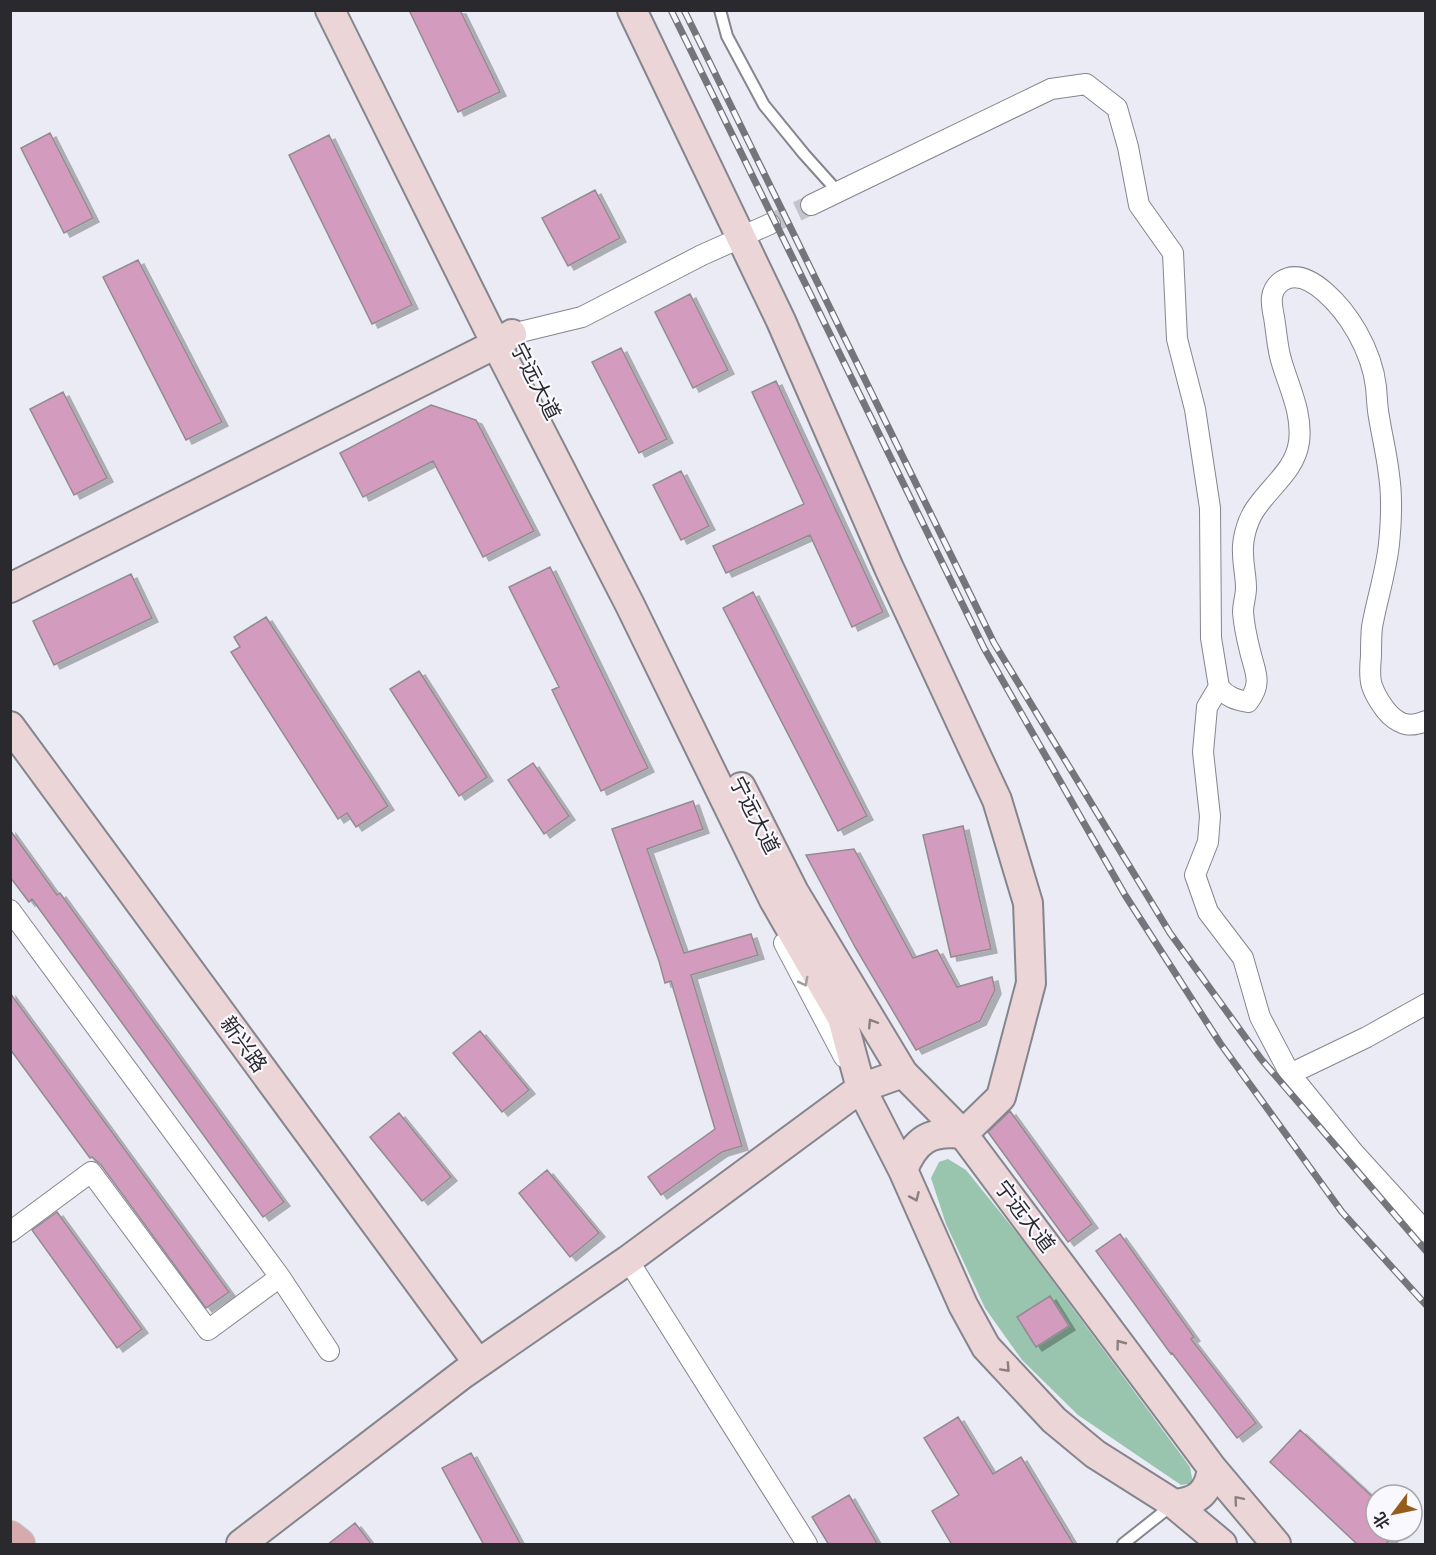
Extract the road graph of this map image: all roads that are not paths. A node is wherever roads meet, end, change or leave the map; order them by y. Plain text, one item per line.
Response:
1 (315, 10) edge
2 (330, 10) edge
3 (352, 10) edge
4 (632, 10) edge
5 (720, 10) edge
6 (838, 192) junction
7 (811, 205) tunnel mouth
8 (729, 243) dead end
9 (498, 342) junction
10 (10, 588) edge
11 (1219, 687) junction
12 (1425, 721) edge
13 (10, 726) edge
14 (10, 752) edge
15 (10, 910) edge
16 (1425, 1004) edge
17 (903, 1073) junction
18 (1290, 1074) junction
19 (861, 1088) junction
20 (963, 1134) junction
21 (903, 1170) junction
22 (10, 1232) edge
23 (1425, 1232) edge
24 (628, 1260) junction
25 (280, 1277) junction
26 (329, 1351) dead end
27 (470, 1369) junction
28 (1212, 1468) junction
29 (1174, 1504) junction
30 (10, 1537) edge
31 (19, 1545) edge
32 (241, 1545) edge
33 (807, 1545) edge
34 (1123, 1545) edge
35 (1222, 1545) edge
36 (1276, 1545) edge

1 - 9 street, 宁远大道
2 - 9 main road, 宁远大道
3 - 9 main road, 宁远大道
4 - 20 main road
5 - 6 lane
6 - 7 street
6 - 11 street
8 - 9 street
9 - 10 main road
17 -> 9 main road, 宁远大道
9 -> 19 main road, 宁远大道
11 - 12 street
11 - 18 street
13 - 27 main road, 新兴路
14 - 27 main road, 新兴路
15 - 25 street
16 - 18 street
17 - 19 main road
17 - 20 main road, 宁远大道
18 - 23 street
19 - 21 main road, 宁远大道
19 - 24 main road
20 - 21 main road
28 -> 20 main road, 宁远大道
21 -> 29 main road, 宁远大道
22 - 25 street
24 - 27 main road
24 - 33 street
25 - 26 street
27 - 32 main road
28 - 29 main road
36 -> 28 main road, 宁远大道
29 - 34 lane
29 - 35 main road, 宁远大道
30 - 31 main road

